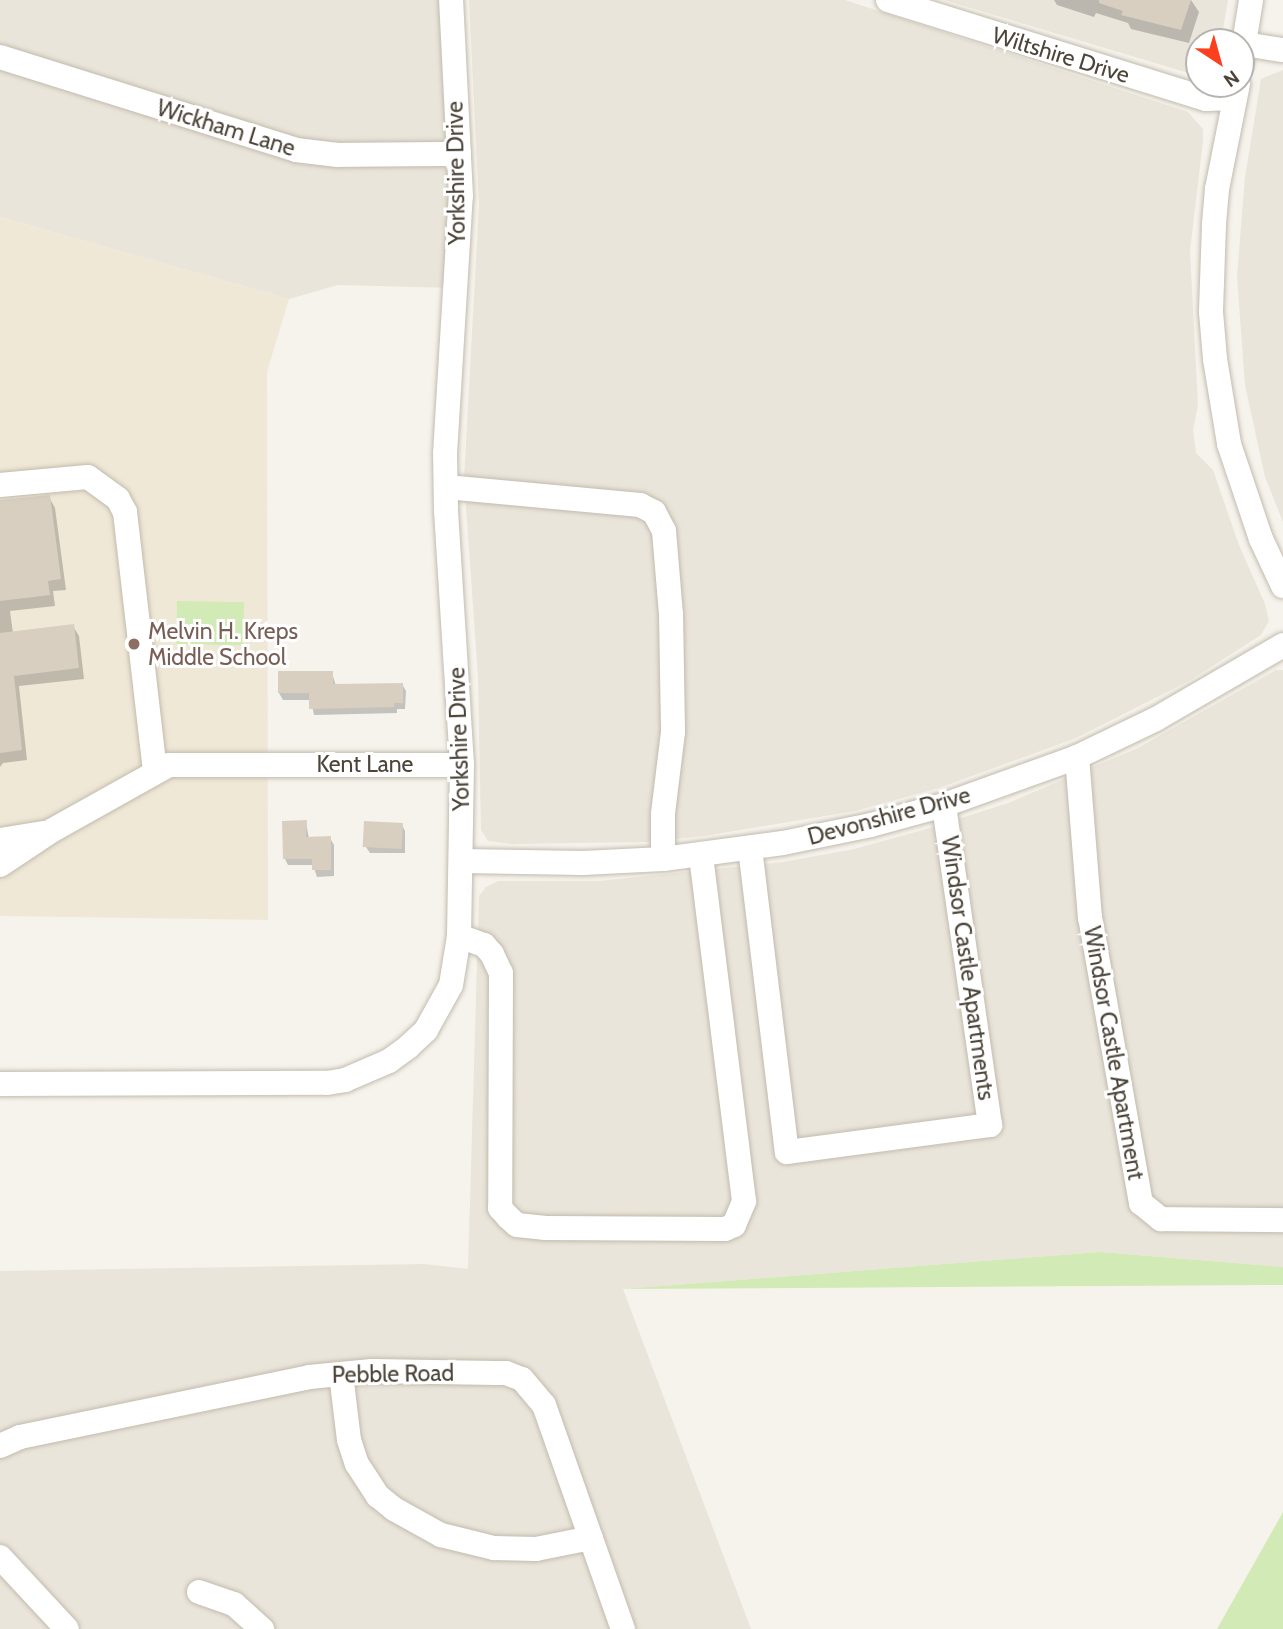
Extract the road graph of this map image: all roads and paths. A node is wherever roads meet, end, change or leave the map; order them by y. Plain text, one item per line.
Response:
1 (451, 0) edge
2 (888, 0) edge
3 (1251, 0) edge
4 (1246, 28) edge
5 (1283, 50) edge
6 (1255, 52) edge
7 (0, 57) edge
8 (1185, 92) edge
9 (1236, 98) edge
10 (459, 154) junction
11 (0, 485) edge
12 (446, 487) junction
13 (1283, 586) edge
14 (1283, 645) edge
15 (1077, 757) junction
16 (461, 765) junction
17 (155, 771) junction
18 (944, 805) junction
19 (51, 831) junction
20 (0, 840) edge
21 (750, 848) junction
22 (701, 855) junction
23 (663, 859) junction
24 (462, 861) junction
25 (0, 866) edge
26 (459, 936) junction
27 (0, 1084) edge
28 (1283, 1220) edge
29 (341, 1374) junction
30 (0, 1446) edge
31 (591, 1538) junction
32 (0, 1557) edge
33 (199, 1591) dead end
34 (67, 1629) edge
35 (262, 1629) edge
36 (623, 1629) edge

1 - 10 street, Yorkshire Drive
2 - 8 street, Wiltshire Drive
3 - 4 street
5 - 6 street
7 - 10 street, Wickham Lane
9 - 13 street
10 - 12 street, Yorkshire Drive
11 - 17 street
12 - 16 street, Yorkshire Drive
12 - 23 street
14 - 15 street, Devonshire Drive
15 - 18 street, Devonshire Drive
15 - 28 street, Windsor Castle Apartment
16 - 17 street, Kent Lane
16 - 24 street, Yorkshire Drive
17 - 19 street, Kent Lane
18 - 21 street, Devonshire Drive
18 - 21 street, Windsor Castle Apartments
19 - 20 street
19 - 25 street, Kent Lane
21 - 22 street, Devonshire Drive
22 - 23 street, Devonshire Drive
22 - 26 street
23 - 24 street, Devonshire Drive
24 - 26 street, Yorkshire Drive
26 - 27 street, Yorkshire Drive
29 - 30 street, Pebble Road
29 - 31 street
29 - 31 street, Pebble Road
31 - 36 street, Pebble Road
32 - 34 street
33 - 35 street

